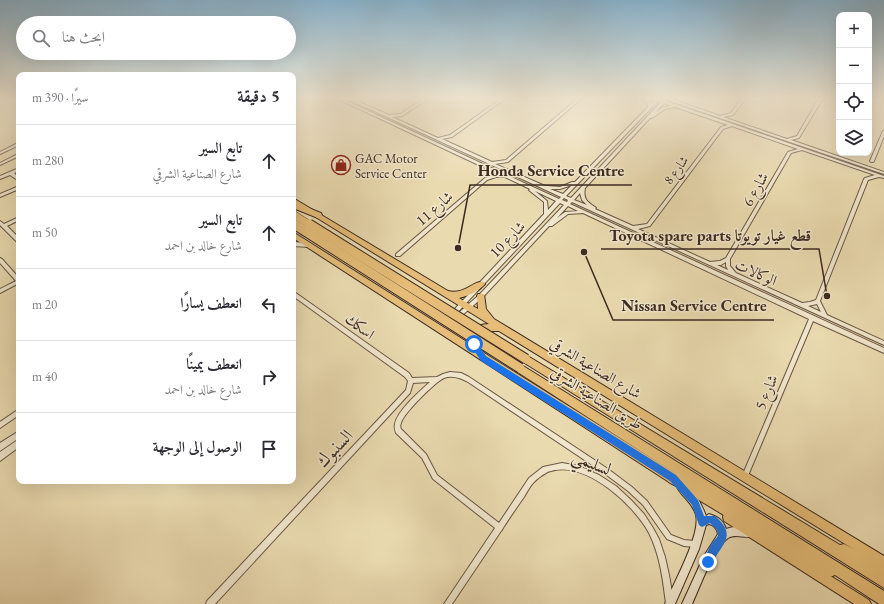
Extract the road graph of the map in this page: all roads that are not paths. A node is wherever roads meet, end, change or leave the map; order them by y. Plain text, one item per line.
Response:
1 (399, 126) edge
2 (409, 126) edge
3 (465, 126) edge
4 (547, 126) edge
5 (632, 126) edge
6 (640, 126) edge
7 (728, 126) edge
8 (741, 126) edge
9 (804, 126) edge
10 (722, 128) joint
11 (884, 132) edge
12 (451, 136) junction
13 (798, 137) junction
14 (438, 139) junction
15 (784, 141) junction
16 (16, 145) edge
17 (450, 145) junction
18 (804, 148) junction
19 (790, 152) junction
20 (0, 153) edge
21 (16, 156) edge
22 (506, 161) junction
23 (872, 161) junction
24 (490, 163) junction
25 (0, 164) edge
26 (857, 165) junction
27 (485, 166) junction
28 (16, 170) edge
29 (510, 171) junction
30 (11, 173) junction
31 (882, 174) edge
32 (582, 176) junction
33 (16, 177) edge
34 (509, 177) junction
35 (0, 178) edge
36 (486, 179) junction
37 (866, 179) junction
38 (522, 183) junction
39 (536, 184) junction
40 (584, 185) junction
41 (16, 188) edge
42 (0, 196) edge
43 (561, 199) junction
44 (296, 202) edge
45 (568, 202) junction
46 (296, 206) edge
47 (585, 213) junction
48 (318, 215) junction
49 (546, 215) junction
50 (296, 216) edge
51 (16, 219) edge
52 (618, 222) junction
53 (2, 224) edge
54 (296, 225) edge
55 (648, 225) junction
56 (631, 228) junction
57 (541, 232) junction
58 (296, 237) edge
59 (16, 238) edge
60 (654, 238) junction
61 (296, 244) edge
62 (309, 245) junction
63 (398, 255) dead end
64 (728, 259) junction
65 (0, 260) edge
66 (707, 262) junction
67 (737, 277) junction
68 (16, 278) edge
69 (16, 283) edge
70 (481, 284) junction
71 (430, 285) junction
72 (0, 291) edge
73 (440, 291) junction
74 (296, 295) edge
75 (481, 296) junction
76 (818, 301) junction
77 (800, 305) junction
78 (465, 306) junction
79 (406, 308) junction
80 (420, 317) junction
81 (827, 317) junction
82 (812, 318) junction
83 (451, 319) junction
84 (494, 324) junction
85 (513, 335) junction
86 (458, 342) junction
87 (884, 343) edge
88 (884, 351) edge
89 (484, 358) junction
90 (523, 363) junction
91 (438, 379) junction
92 (411, 381) junction
93 (16, 414) edge
94 (0, 425) edge
95 (16, 436) edge
96 (16, 445) edge
97 (0, 447) edge
98 (0, 457) edge
99 (745, 476) junction
100 (673, 478) junction
101 (702, 522) junction
102 (500, 528) junction
103 (808, 532) junction
104 (752, 533) junction
105 (723, 537) junction
106 (695, 544) junction
107 (884, 562) edge
108 (884, 571) edge
109 (884, 581) edge
110 (884, 599) edge
111 (210, 604) edge
112 (448, 604) edge
113 (670, 604) edge
114 (687, 604) edge
115 (865, 604) edge

1 - 27 street, الوكالات
2 - 14 street, الوكالات
3 - 12 street
4 - 22 street
5 - 32 street, شارع 10
6 - 40 street, شارع 10
7 - 10 street
8 - 15 street
9 - 13 street
10 - 55 street, شارع 8
11 - 23 street
12 - 14 street
12 - 17 street
13 - 15 street
13 - 18 street
14 - 17 street, الوكالات
15 - 18 street
15 - 19 street
16 - 20 street
17 - 24 street, الوكالات
18 - 19 street
18 - 26 street
19 - 64 street, شارع 6
21 - 25 street
22 - 24 street
22 - 29 street
23 - 26 street
23 - 31 street
24 - 29 street, الوكالات
26 - 31 street
26 - 37 street
27 - 34 street, الوكالات
27 - 36 street
28 - 30 street
29 - 39 street, الوكالات
30 - 33 street
30 - 35 street
31 - 37 street
32 - 39 street, شارع 10
32 - 43 street, شارع 10
34 - 36 street
34 - 38 street, الوكالات
36 - 63 street, شارع 11
37 - 76 street
38 - 43 street, الوكالات
38 - 49 street, الوكالات
39 - 43 street, الوكالات
40 - 45 street, شارع 10
40 - 52 street, الوكالات
41 - 42 street
43 - 45 street, الوكالات
43 - 49 street, شارع 10
44 - 48 main road, شارع الصناعية الشرقي
45 - 47 street, الوكالات
45 - 52 street, الوكالات
45 - 57 street, شارع 10
46 - 48 highway
47 - 57 street, شارع 10
47 - 82 street, الوكالات
48 - 71 main road, شارع الصناعية الشرقي
49 - 70 street, شارع 10
50 - 90 highway, طريق الصناعية الشرقي, bridge
51 - 53 street
52 - 56 street, الوكالات
53 - 59 street
54 - 90 highway, طريق الصناعية الشرقي, bridge
55 - 56 street
55 - 60 street
56 - 60 street, الوكالات
57 - 75 street, شارع 10
58 - 62 main road
60 - 66 street, الوكالات
61 - 62 street
62 - 79 main road
64 - 66 street
64 - 67 street
65 - 68 street
66 - 67 street, الوكالات
67 - 77 street, الوكالات
69 - 72 street
70 - 73 main road
70 - 78 street, شارع 10
71 - 73 main road, شارع الصناعية الشرقي
71 - 79 main road
73 - 78 main road, شارع الصناعية الشرقي
74 - 92 street, اسكك
75 - 78 street, شارع 10
75 - 84 main road
76 - 77 street
76 - 81 street
77 - 81 street, الوكالات
78 - 83 street, شارع 10
78 - 84 main road, شارع الصناعية الشرقي
79 - 80 main road
80 - 83 street
80 - 86 main road
81 - 87 street, الوكالات
82 - 88 street, الوكالات
82 - 99 street, شارع 5
83 - 86 street
84 - 85 main road, شارع الصناعية الشرقي
85 - 89 main road
85 - 99 main road, شارع الصناعية الشرقي
86 - 89 main road
89 - 100 main road
90 - 103 highway, طريق الصناعية الشرقي
90 - 110 highway, طريق الصناعية الشرقي
91 - 92 street
91 - 102 street
91 - 106 street
92 - 111 street, السنبوك
93 - 94 street
95 - 97 street
96 - 98 street
99 - 107 main road, شارع الصناعية الشرقي
100 - 101 main road
100 - 104 main road
100 - 110 highway
101 - 105 main road
101 - 106 main road
102 - 112 street, لسليمي
102 - 113 street, لسليمي
103 - 108 highway
103 - 109 highway, طريق الصناعية الشرقي
104 - 105 main road
104 - 115 main road
105 - 114 main road
106 - 113 main road

